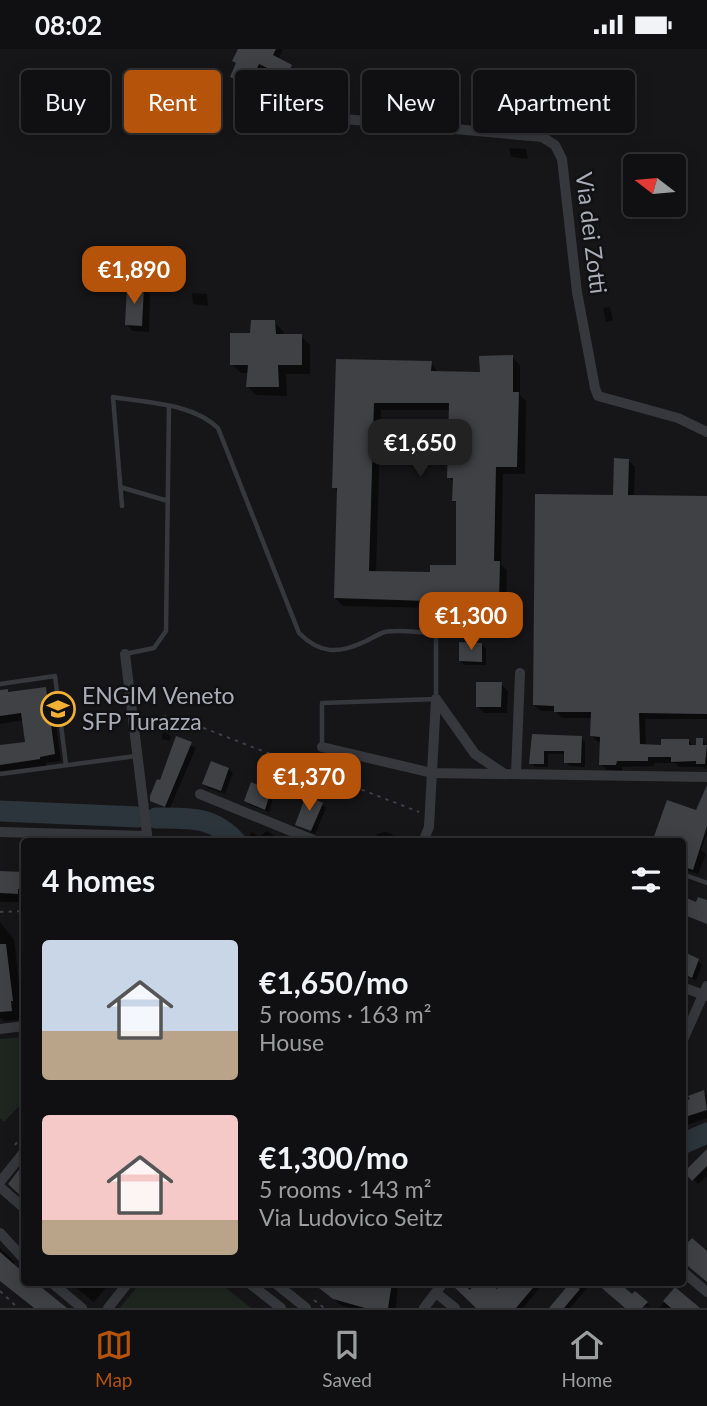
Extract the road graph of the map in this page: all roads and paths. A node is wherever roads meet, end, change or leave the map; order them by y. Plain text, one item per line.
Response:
1 (348, 119) edge
2 (169, 406) junction
3 (707, 432) edge
4 (120, 487) junction
5 (167, 502) junction
6 (122, 506) dead end
7 (125, 654) joint
8 (520, 673) dead end
9 (0, 684) edge
10 (436, 699) junction
11 (134, 722) junction
12 (321, 747) joint
13 (136, 756) junction
14 (66, 765) junction
15 (432, 773) junction
16 (0, 774) edge
17 (504, 774) junction
18 (516, 774) junction
19 (707, 777) edge
20 (200, 794) dead end
21 (429, 815) junction
22 (0, 832) edge
23 (127, 838) edge
24 (148, 838) edge
25 (308, 838) edge
26 (425, 838) edge
27 (686, 875) edge
28 (707, 883) edge
29 (21, 911) edge
30 (0, 912) edge
31 (686, 987) edge
32 (706, 992) edge
33 (21, 1026) edge
34 (0, 1029) edge
35 (686, 1034) edge
36 (21, 1155) edge
37 (0, 1182) edge
38 (0, 1187) edge
39 (21, 1205) edge
40 (0, 1233) edge
41 (21, 1256) edge
42 (686, 1274) edge
43 (56, 1286) edge
44 (253, 1286) edge
45 (441, 1286) edge
46 (125, 1287) edge
47 (287, 1287) edge
48 (0, 1291) edge
49 (707, 1292) edge
50 (436, 1293) junction
51 (19, 1308) edge
52 (82, 1308) edge
53 (108, 1308) edge
54 (281, 1308) edge
55 (306, 1308) edge
56 (424, 1308) edge
57 (455, 1308) edge

1 - 3 street, Via dei Zotti
2 - 4 lane
2 - 5 lane
2 - 10 lane
4 - 5 lane
4 - 6 lane
5 - 7 lane
7 - 11 street
8 - 18 street
9 - 14 lane
10 - 12 lane
10 - 15 street
10 - 17 street
11 - 13 street
11 - 21 path
12 - 15 street
13 - 14 lane
13 - 24 street
14 - 16 lane
15 - 17 street
15 - 21 street
17 - 18 street
18 - 19 street
20 - 25 street
21 - 26 street
22 - 23 street
27 - 28 lane
29 - 30 path
31 - 32 street
32 - 35 street
33 - 34 street
36 - 37 street
38 - 39 street
40 - 41 street
42 - 49 street
43 - 52 street
44 - 54 street
45 - 50 street
46 - 53 street
47 - 55 street
48 - 51 path
50 - 56 street
50 - 57 street

